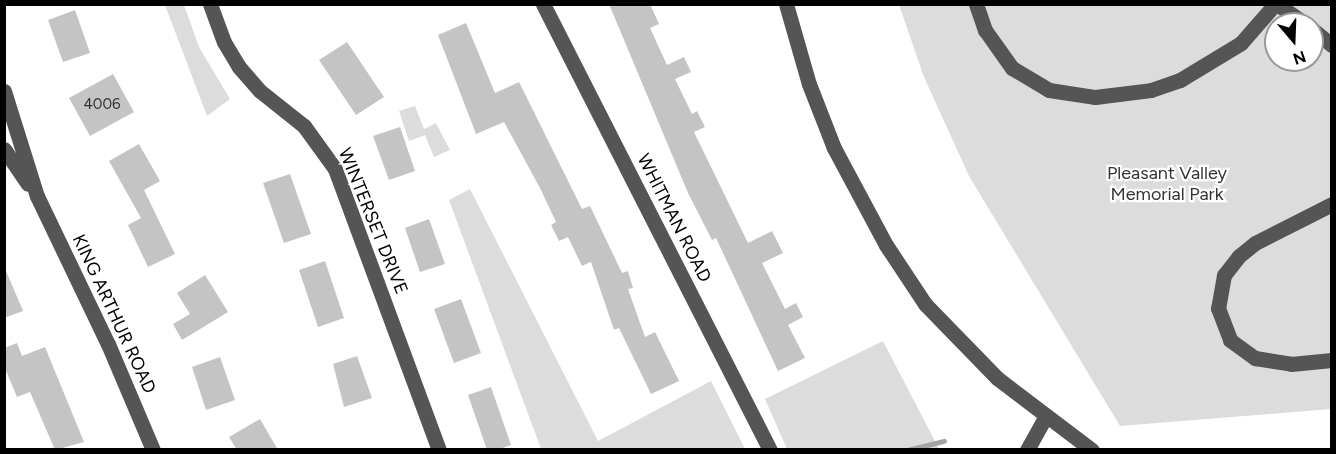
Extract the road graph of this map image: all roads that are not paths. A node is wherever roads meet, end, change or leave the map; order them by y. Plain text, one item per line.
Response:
1 (210, 4) edge
2 (543, 4) edge
3 (786, 4) edge
4 (976, 4) edge
5 (1276, 4) edge
6 (4, 91) edge
7 (4, 148) edge
8 (37, 196) junction
9 (1332, 204) edge
10 (1332, 360) edge
11 (1045, 417) junction
12 (153, 450) edge
13 (439, 450) edge
14 (770, 450) edge
15 (1027, 450) edge
16 (1092, 450) edge

1 - 13 street, WINTERSET DRIVE
2 - 14 street, WHITMAN ROAD
3 - 11 street
4 - 5 street
6 - 8 street, KING ARTHUR ROAD
7 - 8 street, KING ARTHUR ROAD
8 - 12 street, KING ARTHUR ROAD
9 - 10 street
11 - 15 street
11 - 16 street

